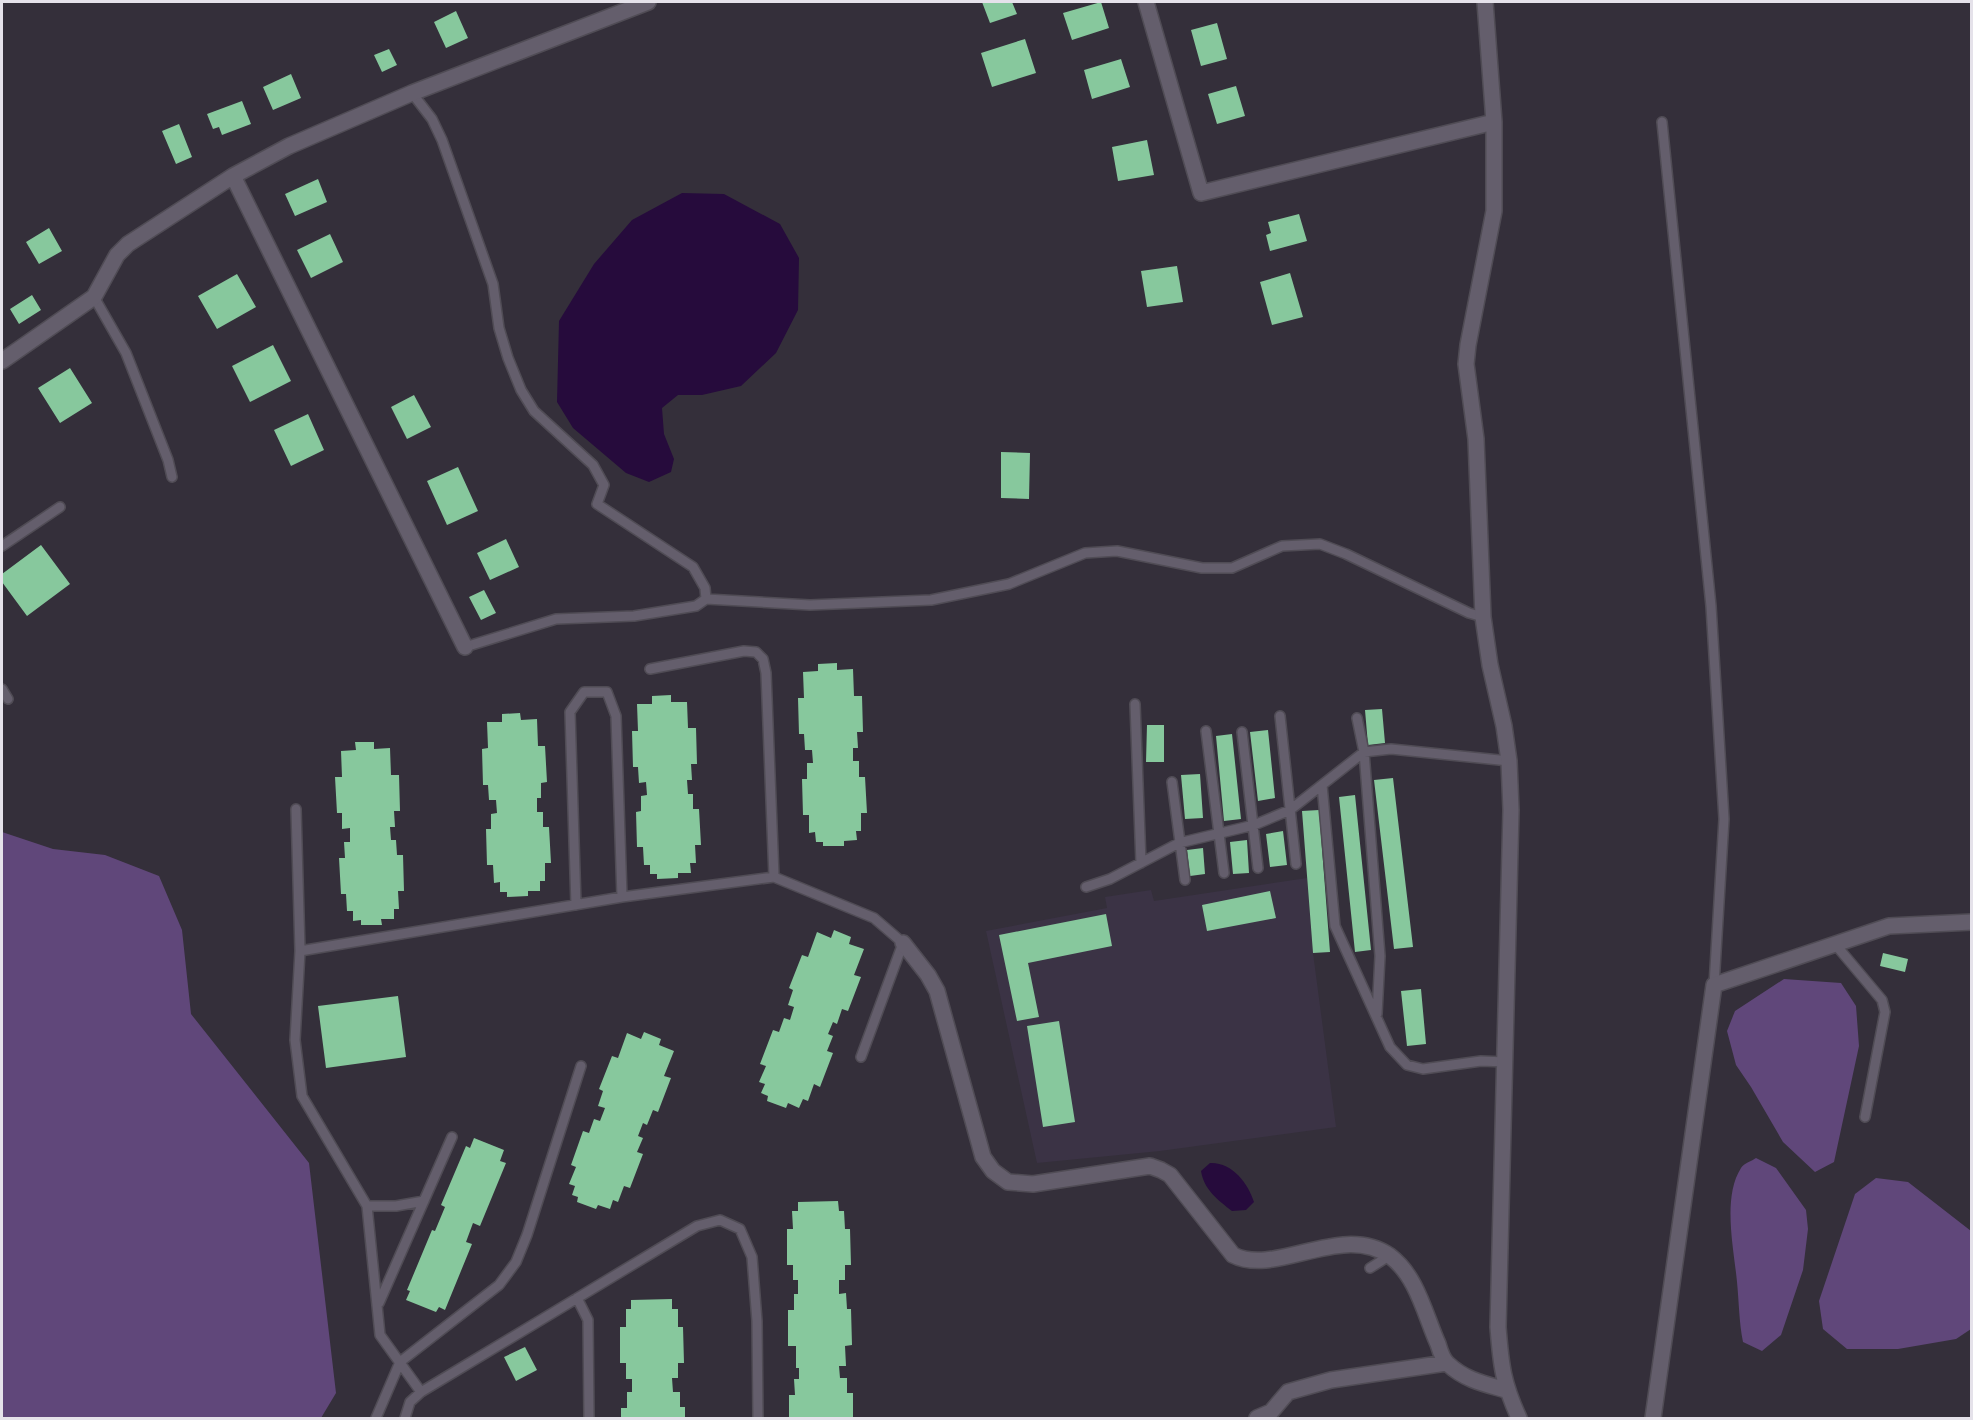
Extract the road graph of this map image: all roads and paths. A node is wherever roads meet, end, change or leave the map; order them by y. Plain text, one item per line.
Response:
1 (648, 2) edge
2 (1146, 2) edge
3 (1485, 2) edge
4 (412, 93) junction
5 (1494, 122) junction
6 (1662, 122) dead end
7 (233, 176) junction
8 (94, 297) junction
9 (2, 361) edge
10 (172, 477) dead end
11 (60, 507) dead end
12 (2, 546) edge
13 (706, 598) junction
14 (1483, 617) junction
15 (465, 647) joint
16 (650, 669) dead end
17 (2, 689) edge
18 (8, 699) dead end
19 (1135, 704) dead end
20 (1280, 716) dead end
21 (1357, 718) dead end
22 (1206, 731) dead end
23 (1242, 732) dead end
24 (1364, 752) junction
25 (1509, 762) junction
26 (1172, 782) dead end
27 (1322, 785) junction
28 (296, 809) dead end
29 (1290, 810) junction
30 (1254, 825) junction
31 (1218, 834) junction
32 (1179, 843) junction
33 (1141, 863) junction
34 (1296, 864) dead end
35 (1258, 868) dead end
36 (1224, 873) dead end
37 (774, 877) junction
38 (1185, 880) dead end
39 (1086, 887) dead end
40 (622, 897) junction
41 (576, 905) junction
42 (1971, 922) edge
43 (903, 943) junction
44 (1835, 944) junction
45 (300, 951) junction
46 (1714, 985) junction
47 (1377, 1016) junction
48 (861, 1057) dead end
49 (1506, 1062) junction
50 (581, 1066) dead end
51 (1864, 1117) dead end
52 (452, 1137) dead end
53 (424, 1201) junction
54 (367, 1206) junction
55 (1389, 1256) junction
56 (1370, 1268) dead end
57 (578, 1298) junction
58 (378, 1305) junction
59 (400, 1362) junction
60 (1446, 1363) junction
61 (1506, 1390) junction
62 (421, 1392) junction
63 (376, 1419) edge
64 (405, 1419) edge
65 (589, 1419) edge
66 (758, 1419) edge
67 (1257, 1419) edge
68 (1519, 1419) edge
69 (1653, 1419) edge

1 - 4 street
2 - 5 street
3 - 5 street
4 - 7 street
4 - 13 lane
5 - 14 street
6 - 46 lane
7 - 8 street
7 - 15 street
8 - 9 street
8 - 10 lane
11 - 12 lane
13 - 14 lane
13 - 15 lane
14 - 25 street
16 - 37 lane
17 - 18 lane
19 - 33 lane
20 - 29 lane
21 - 24 lane
22 - 31 lane
23 - 30 lane
24 - 25 lane
24 - 27 lane
24 - 47 lane
25 - 49 street
26 - 32 lane
27 - 29 lane
27 - 47 lane
28 - 45 lane
29 - 30 lane
29 - 34 lane
30 - 31 lane
30 - 35 lane
31 - 32 lane
31 - 36 lane
32 - 33 lane
32 - 38 lane
33 - 39 lane
37 - 40 lane
37 - 43 lane
40 - 41 lane
40 - 41 lane
41 - 45 lane
42 - 44 street
43 - 48 lane
43 - 55 street
44 - 46 street
44 - 51 lane
45 - 54 lane
46 - 69 street
47 - 49 lane
49 - 61 street
50 - 59 lane
52 - 53 lane
53 - 54 lane
53 - 58 lane
54 - 58 lane
55 - 56 lane
55 - 60 street
57 - 62 lane
57 - 65 lane
57 - 66 lane
58 - 59 lane
59 - 62 lane
59 - 63 lane
60 - 61 street
60 - 67 street
61 - 68 street
62 - 64 lane

